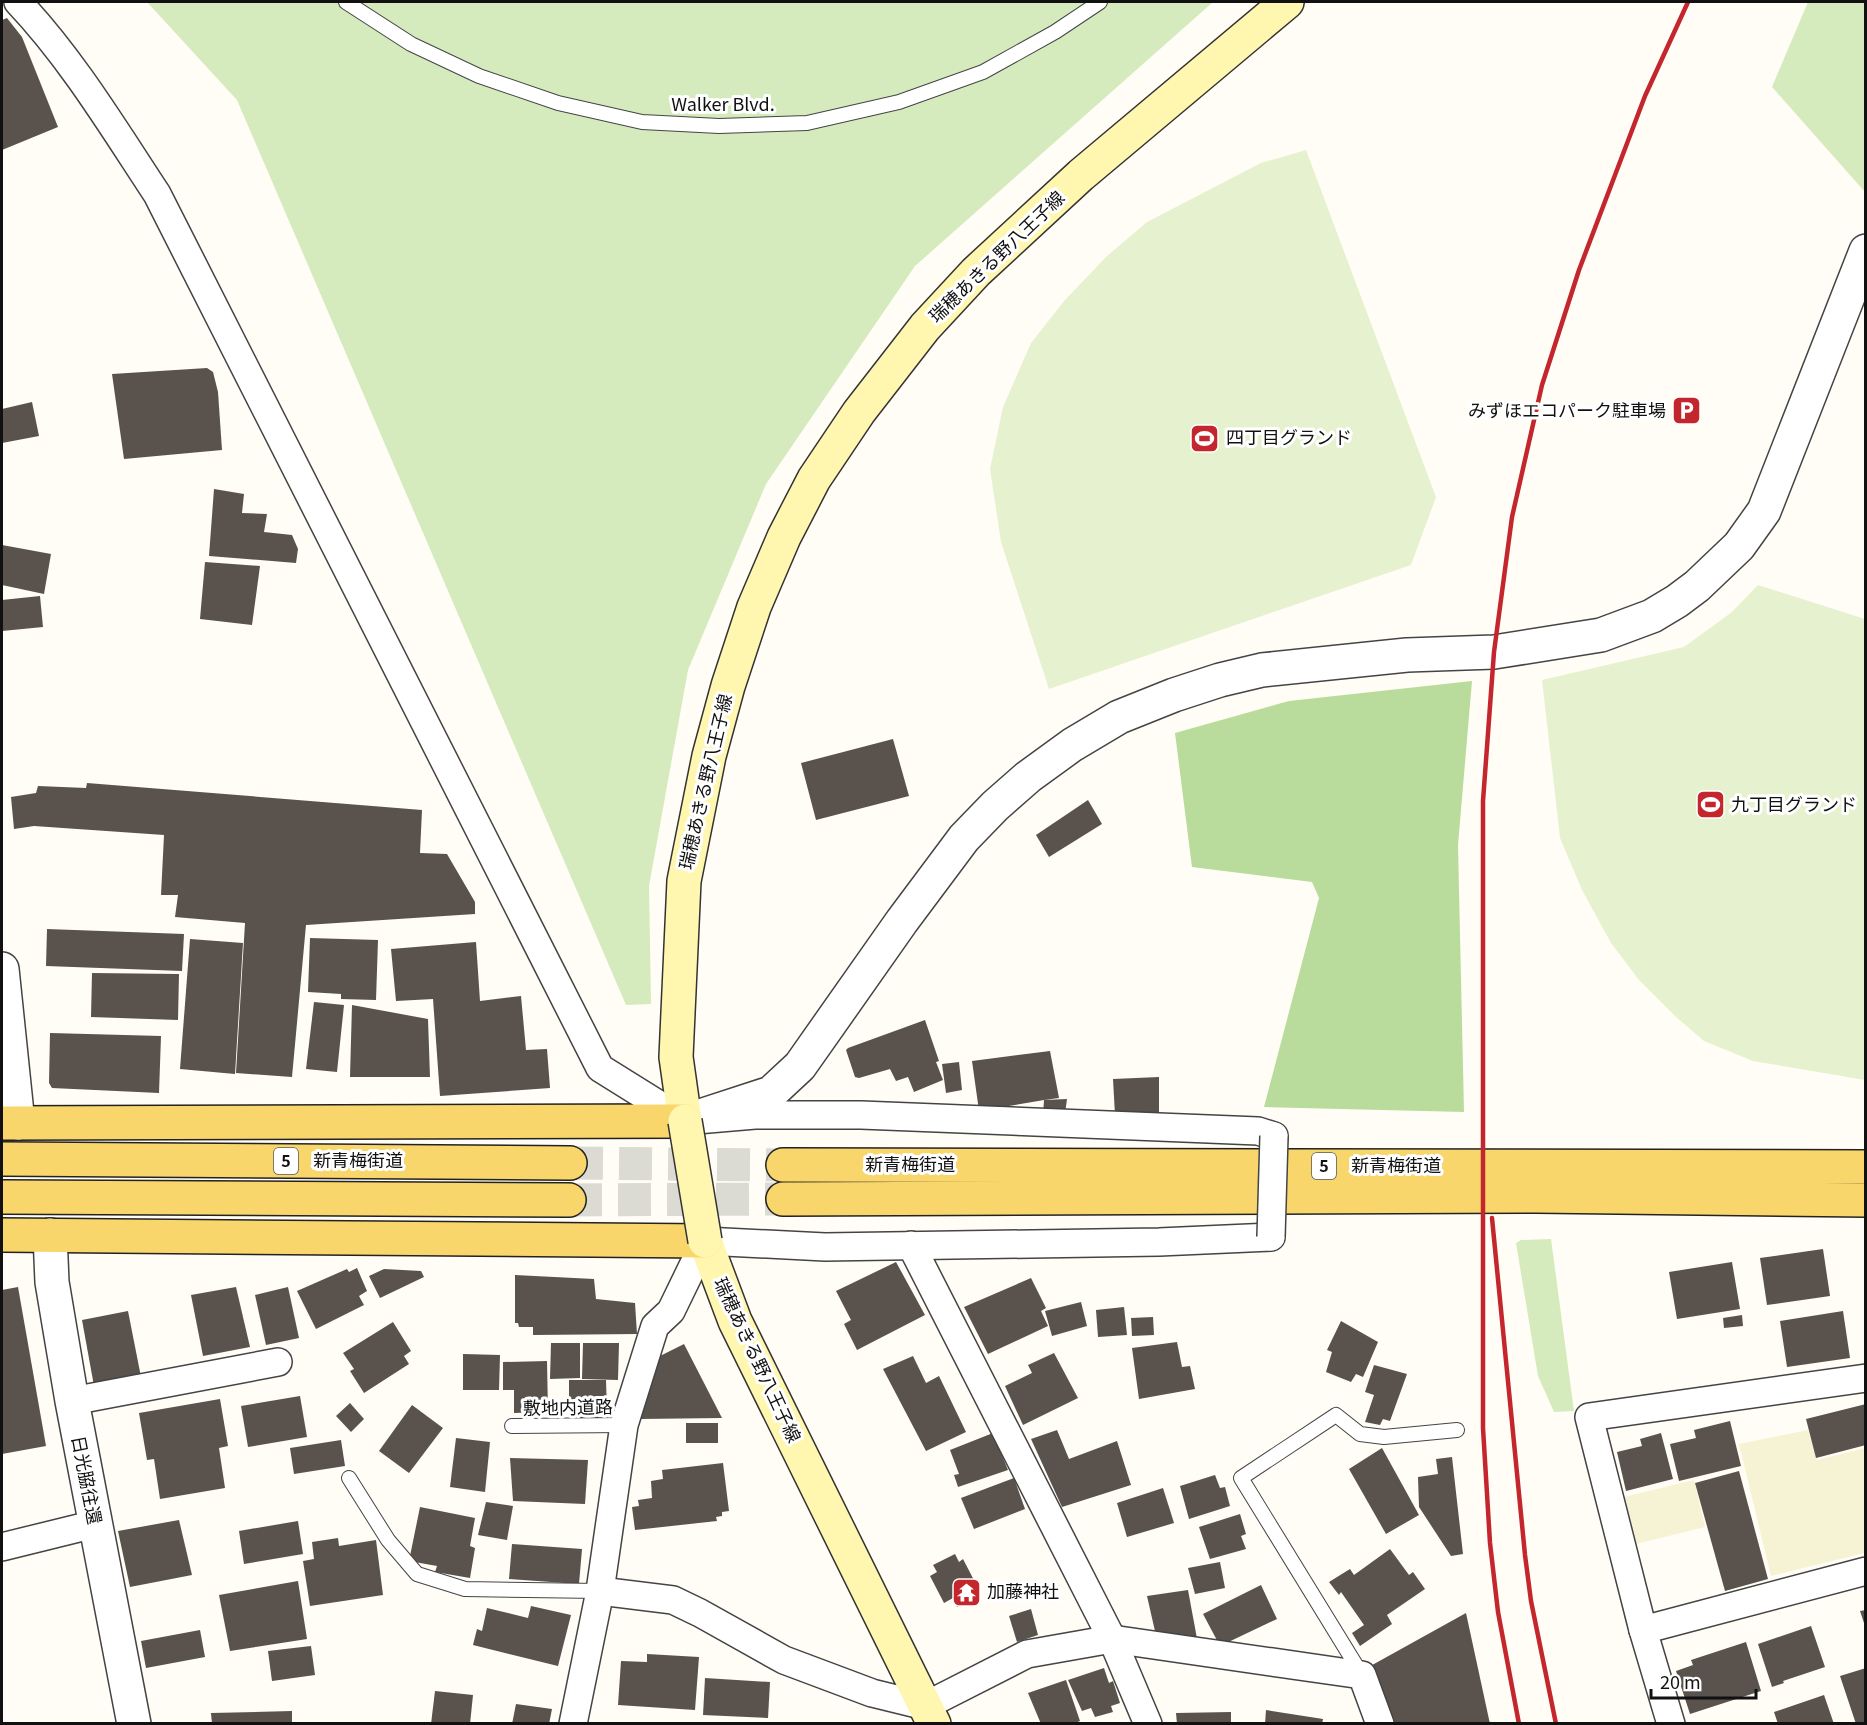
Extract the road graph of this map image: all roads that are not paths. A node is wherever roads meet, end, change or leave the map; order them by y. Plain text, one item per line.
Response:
1 (18, 2) edge
2 (346, 2) edge
3 (1100, 2) edge
4 (1287, 2) edge
5 (1866, 251) edge
6 (2, 969) edge
7 (685, 1121) junction
8 (10, 1123) edge
9 (2, 1159) edge
10 (570, 1163) tunnel mouth
11 (783, 1165) tunnel mouth
12 (1866, 1167) edge
13 (2, 1197) edge
14 (783, 1198) tunnel mouth
15 (569, 1200) tunnel mouth
16 (1866, 1200) edge
17 (2, 1234) edge
18 (50, 1235) junction
19 (705, 1241) junction
20 (911, 1245) junction
21 (278, 1362) dead end
22 (1866, 1378) edge
23 (72, 1401) junction
24 (624, 1425) junction
25 (512, 1426) dead end
26 (1457, 1430) dead end
27 (349, 1478) dead end
28 (94, 1524) junction
29 (2, 1547) edge
30 (1866, 1571) edge
31 (600, 1591) junction
32 (1643, 1630) junction
33 (1112, 1639) junction
34 (1362, 1675) junction
35 (930, 1715) edge
36 (134, 1724) edge
37 (573, 1724) edge
38 (1148, 1724) edge
39 (1380, 1724) edge
40 (1671, 1724) edge

1 - 7 street
2 - 3 lane, Walker Blvd.
4 - 7 main road, 瑞穂あきる野八王子線
5 - 7 street
6 - 8 street
7 - 8 main road
7 - 19 main road, 瑞穂あきる野八王子線, bridge
7 - 20 street, bridge
9 - 10 main road, 新青梅街道 / 5
11 - 12 main road, 新青梅街道 / 5
13 - 15 main road, 新青梅街道 / 5
14 - 16 main road, 新青梅街道 / 5
17 - 18 main road
18 - 19 main road
18 - 23 street, 日光脇往還
19 - 20 street
19 - 24 street
19 - 35 main road, 瑞穂あきる野八王子線
20 - 33 street
21 - 23 street
22 - 32 street
23 - 28 street, 日光脇往還
24 - 25 lane, 敷地内道路
24 - 31 street
26 - 34 lane
27 - 31 lane
28 - 29 street
28 - 36 street, 日光脇往還
30 - 32 street
31 - 35 street
31 - 37 street
32 - 40 street
33 - 34 street
33 - 35 street
33 - 38 street
34 - 39 street

